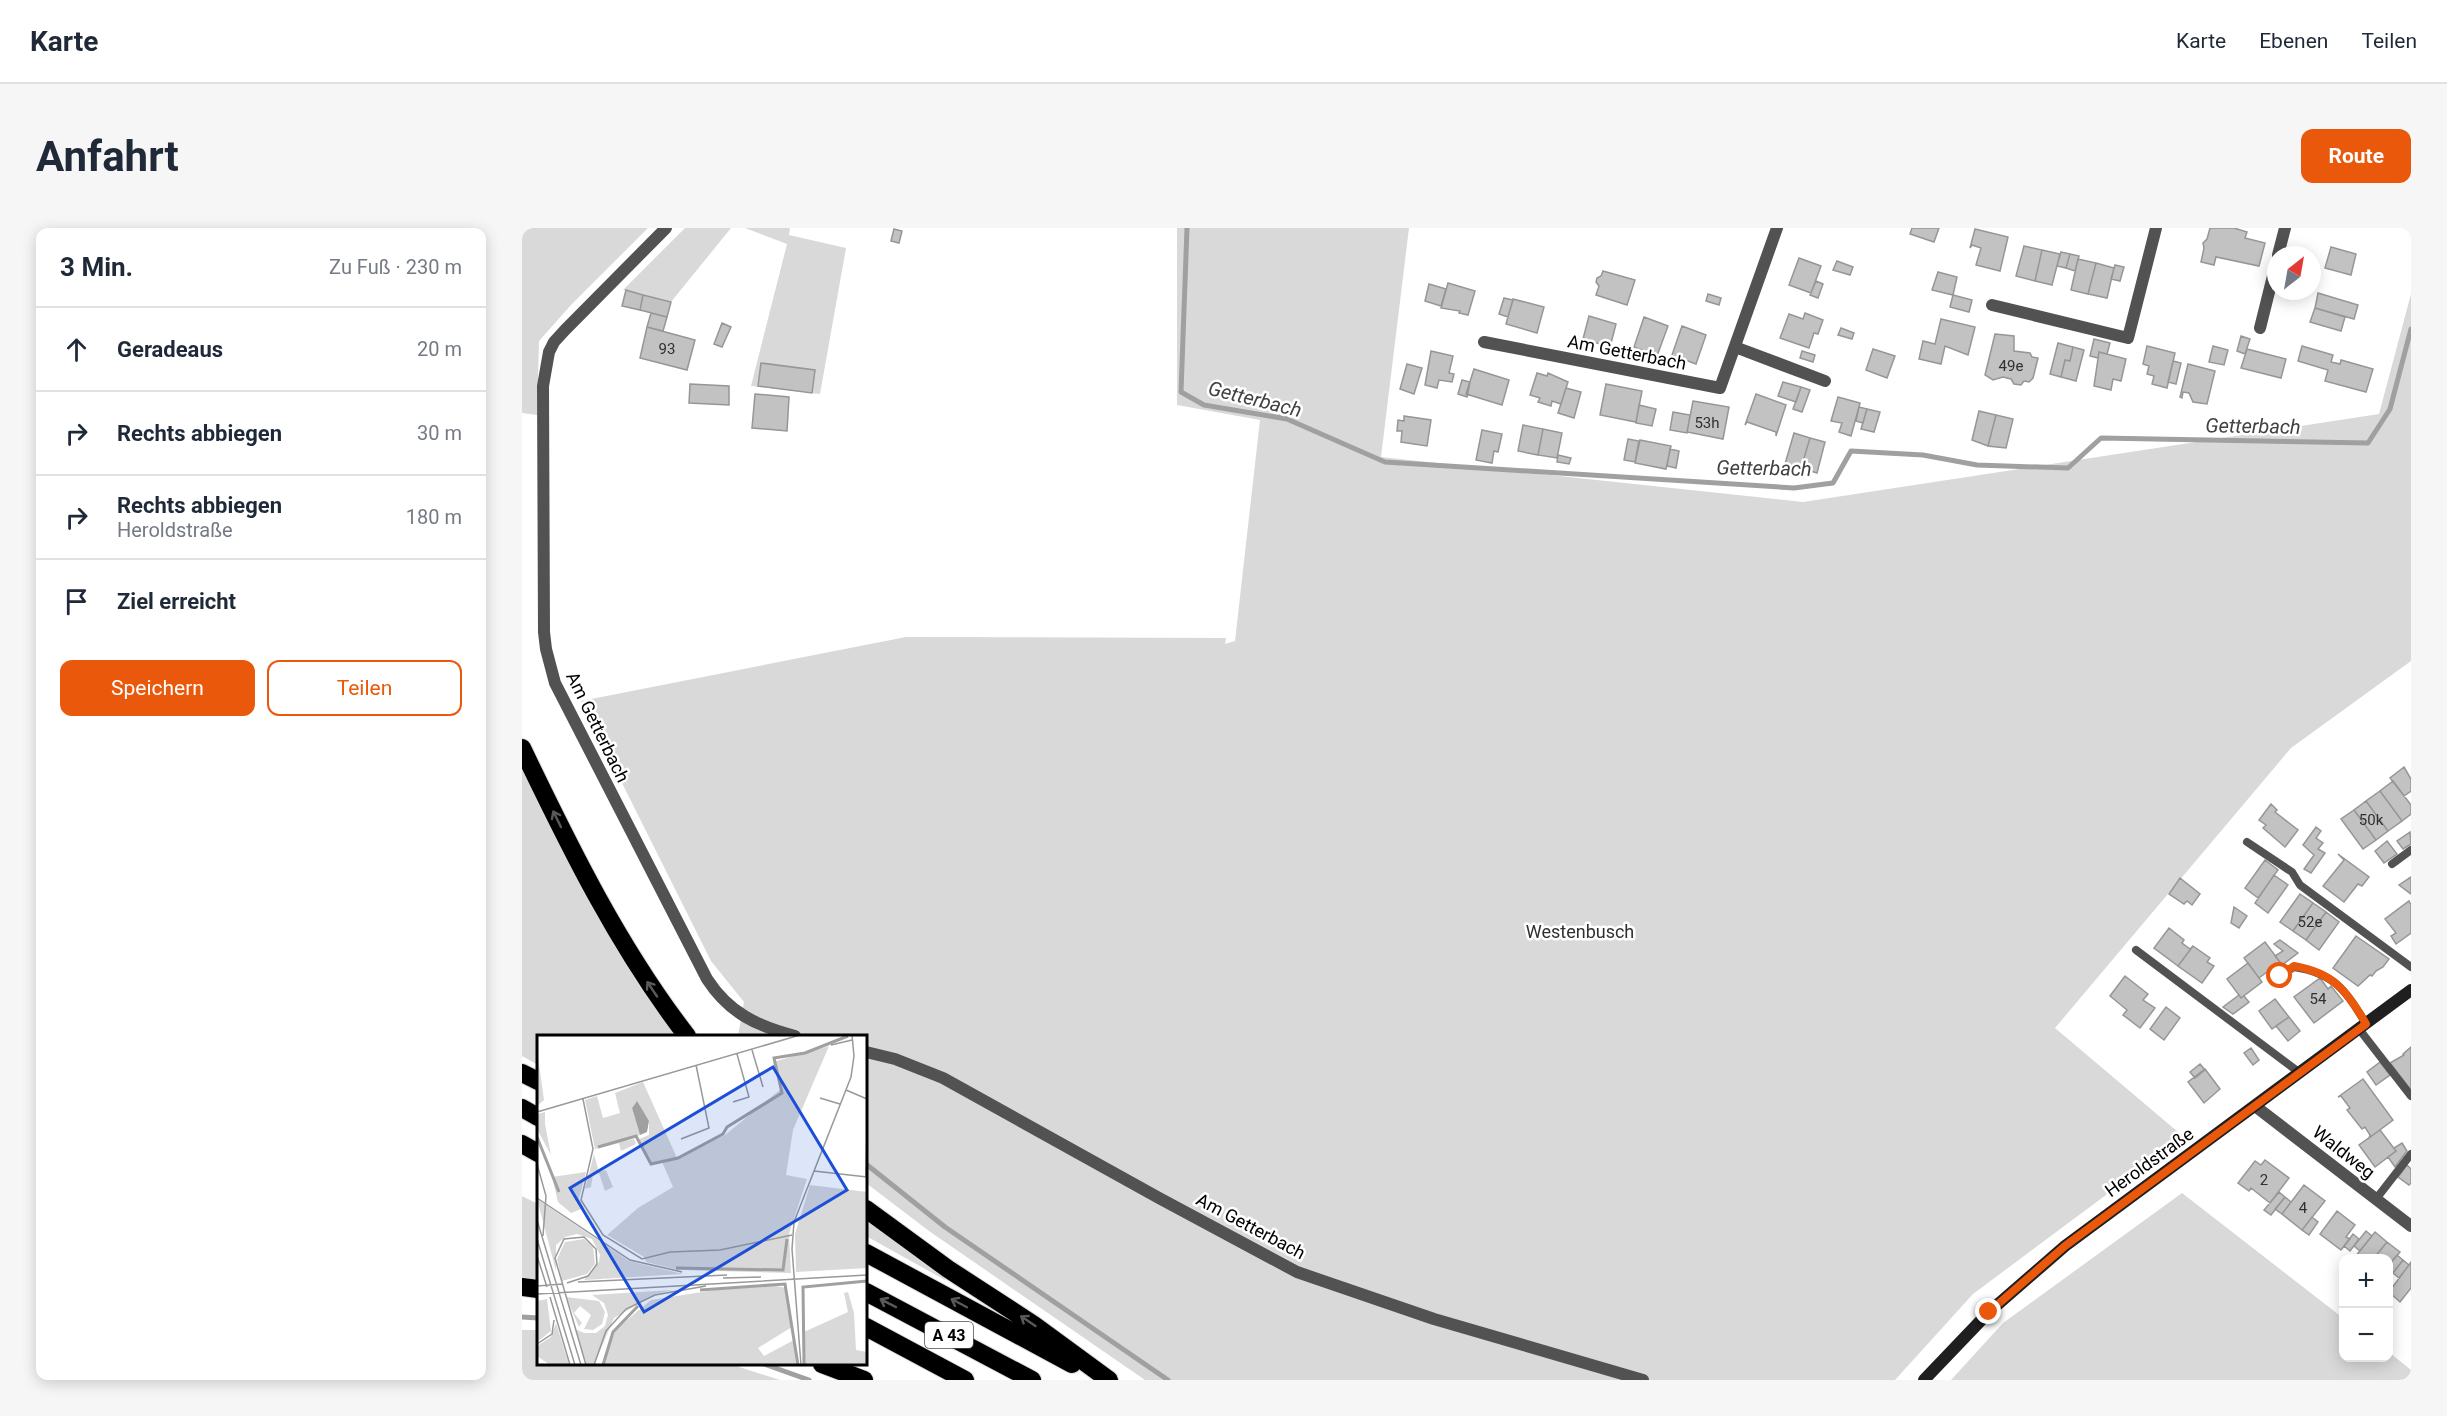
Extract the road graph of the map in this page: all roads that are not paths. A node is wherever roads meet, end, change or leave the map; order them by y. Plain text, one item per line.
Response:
1 (666, 228) edge
2 (1777, 228) edge
3 (2156, 228) edge
4 (2285, 228) edge
5 (2280, 246) edge
6 (2267, 300) edge
7 (1992, 305) dead end
8 (2260, 328) dead end
9 (1484, 342) dead end
10 (1735, 347) junction
11 (1825, 381) dead end
12 (522, 748) edge
13 (2247, 842) dead end
14 (2411, 850) edge
15 (2392, 864) dead end
16 (2136, 950) dead end
17 (2411, 967) edge
18 (2280, 976) dead end
19 (2411, 990) edge
20 (2362, 1027) junction
21 (686, 1035) edge
22 (791, 1035) edge
23 (867, 1052) edge
24 (2300, 1072) junction
25 (522, 1073) edge
26 (537, 1080) edge
27 (2411, 1096) edge
28 (2255, 1106) junction
29 (522, 1108) edge
30 (537, 1116) edge
31 (522, 1144) edge
32 (537, 1152) edge
33 (2411, 1154) edge
34 (2376, 1199) junction
35 (867, 1210) edge
36 (2411, 1226) edge
37 (867, 1254) edge
38 (522, 1287) edge
39 (537, 1289) edge
40 (867, 1293) edge
41 (867, 1328) edge
42 (825, 1365) edge
43 (864, 1380) edge
44 (965, 1380) edge
45 (1032, 1380) edge
46 (1103, 1380) edge
47 (1109, 1380) edge
48 (1643, 1380) edge
49 (1924, 1380) edge

1 - 22 street, Am Getterbach
2 - 10 street, Am Getterbach
3 - 7 street
4 - 5 street
6 - 8 street
9 - 10 street, Am Getterbach
10 - 11 street
21 -> 12 highway
13 - 17 lane
14 - 15 lane
16 - 24 lane
18 - 20 lane
19 - 20 main road, Heroldstraße
20 - 24 main road, Heroldstraße
20 - 27 lane
23 - 48 street, Am Getterbach
24 - 28 main road, Heroldstraße
25 - 26 highway
28 - 34 street, Waldweg
28 - 49 main road, Heroldstraße
29 - 30 highway
31 - 32 highway
33 - 34 lane
34 - 36 street, Waldweg
47 -> 35 highway
46 -> 37 highway
38 - 39 highway
45 -> 40 highway, A 43
41 - 44 highway, A 43
42 - 43 highway

